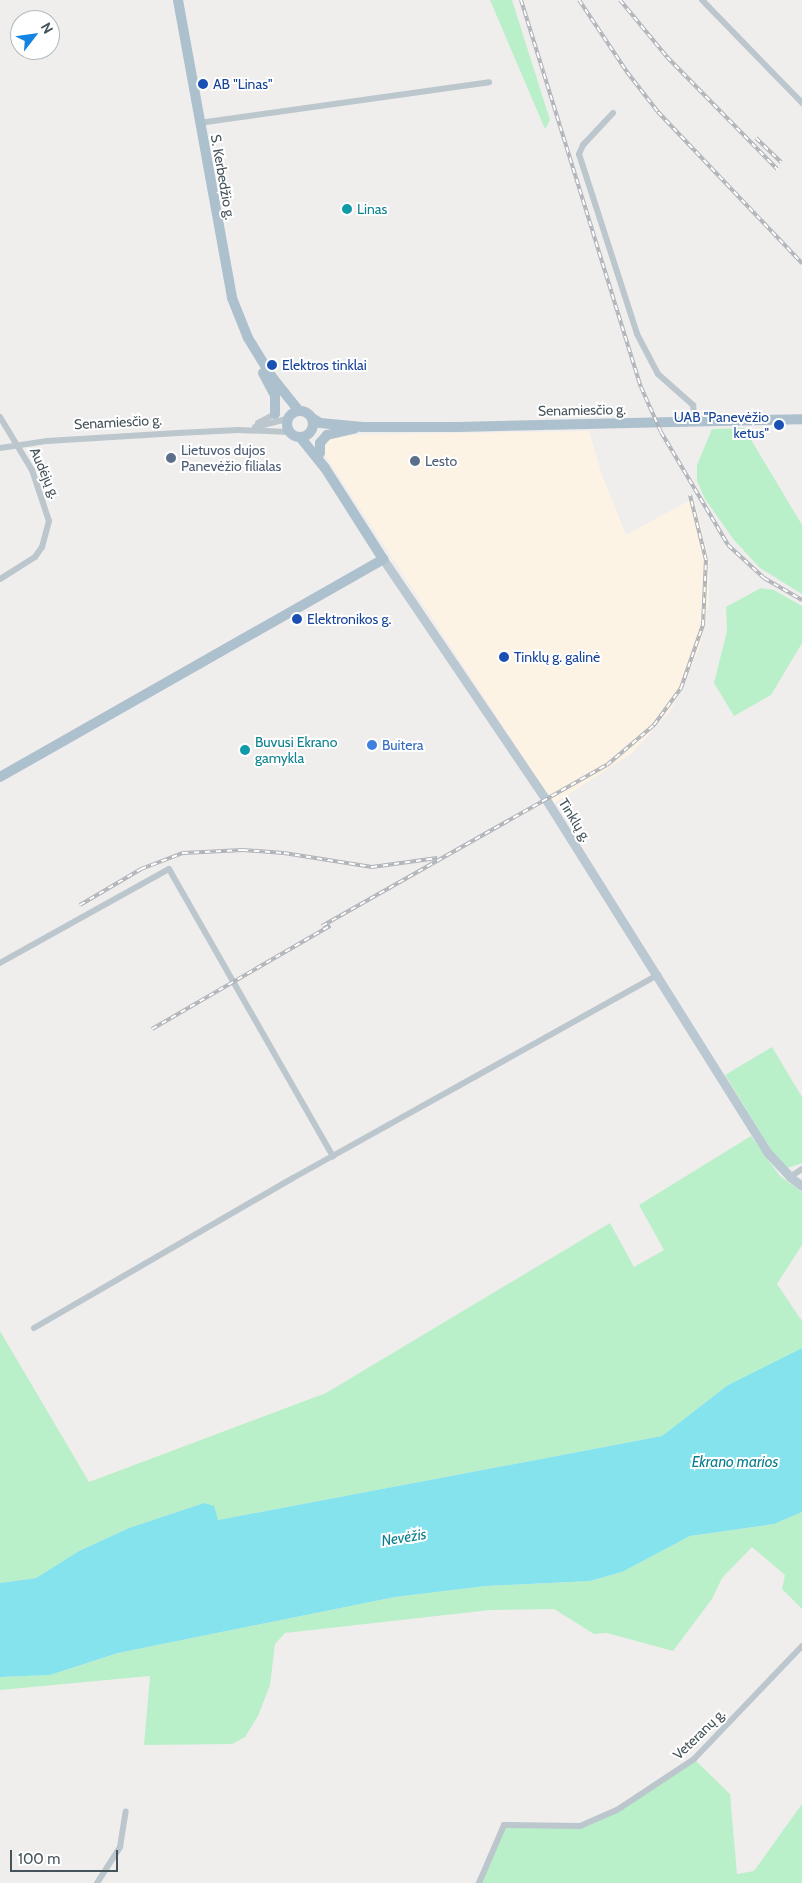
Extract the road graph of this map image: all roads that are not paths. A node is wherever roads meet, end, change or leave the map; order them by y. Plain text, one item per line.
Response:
1 (178, 0) edge
2 (702, 0) edge
3 (489, 82) dead end
4 (802, 103) edge
5 (613, 113) dead end
6 (200, 123) junction
7 (257, 353) junction
8 (272, 378) junction
9 (299, 411) junction
10 (274, 414) joint
11 (0, 417) edge
12 (289, 418) junction
13 (312, 418) junction
14 (802, 419) edge
15 (695, 422) junction
16 (246, 427) junction
17 (358, 428) junction
18 (238, 430) junction
19 (290, 432) junction
20 (307, 434) junction
21 (322, 438) joint
22 (18, 444) junction
23 (0, 448) edge
24 (320, 453) junction
25 (325, 468) junction
26 (383, 559) junction
27 (0, 579) edge
28 (0, 778) edge
29 (0, 964) edge
30 (658, 974) junction
31 (333, 1156) junction
32 (802, 1169) edge
33 (790, 1177) junction
34 (802, 1186) edge
35 (34, 1328) dead end
36 (802, 1646) edge
37 (126, 1811) dead end
38 (97, 1883) edge
39 (479, 1883) edge

1 - 6 main road, S. Kerbedžio g.
2 - 4 street
3 - 6 street
5 - 15 street
6 - 7 main road, S. Kerbedžio g.
7 - 8 main road, S. Kerbedžio g.
7 - 10 main road, S. Kerbedžio g.
8 - 9 main road, S. Kerbedžio g.
8 - 12 main road, S. Kerbedžio g.
9 - 12 main road, Senamiesčio g.
9 - 13 main road, Senamiesčio g.
10 - 16 street, Senamiesčio g.
11 - 22 street, Audėjų g.
12 - 16 street, Senamiesčio g.
12 - 19 main road
13 - 17 main road, Senamiesčio g.
13 - 20 main road
14 - 15 main road, Senamiesčio g.
15 - 17 main road, Senamiesčio g.
16 - 18 street, Senamiesčio g.
17 - 20 main road, Senamiesčio g.
17 - 21 main road, Senamiesčio g.
18 - 19 street, Senamiesčio g.
18 - 22 street, Senamiesčio g.
19 - 20 main road, Senamiesčio g.
20 - 24 main road, Tinklų g.
20 - 25 main road, Tinklų g.
21 - 24 main road, Tinklų g.
22 - 23 street, Senamiesčio g.
22 - 27 street, Audėjų g.
24 - 25 main road, Tinklų g.
25 - 26 main road, Tinklų g.
26 - 28 main road
26 - 30 main road, Tinklų g.
29 - 31 street
30 - 31 street
30 - 33 main road, Tinklų g.
31 - 35 street
32 - 33 street
33 - 34 main road, Tinklų g.
36 - 39 street, Veteranų g.
37 - 38 street

